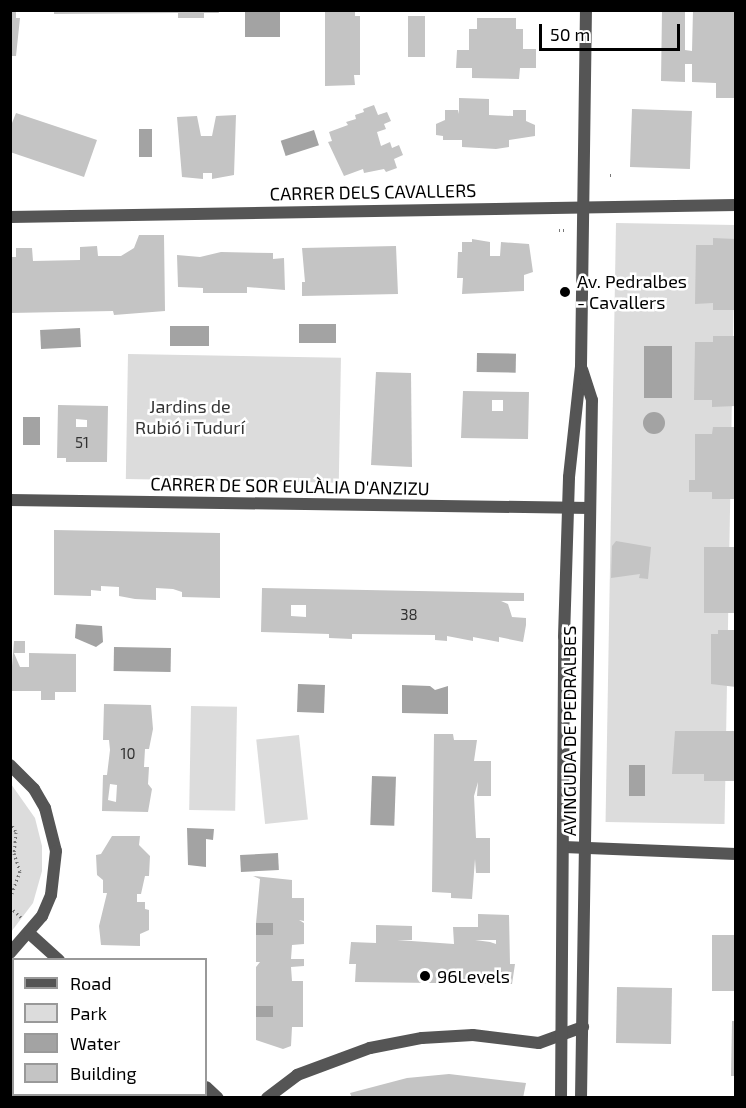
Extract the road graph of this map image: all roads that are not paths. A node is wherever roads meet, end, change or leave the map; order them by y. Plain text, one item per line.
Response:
1 (586, 10) edge
2 (735, 205) edge
3 (584, 206) junction
4 (10, 217) edge
5 (581, 366) junction
6 (10, 500) edge
7 (568, 508) junction
8 (590, 508) junction
9 (10, 765) edge
10 (564, 847) junction
11 (586, 848) junction
12 (735, 854) edge
13 (30, 934) junction
14 (10, 953) edge
15 (57, 958) edge
16 (583, 1027) junction
17 (561, 1038) junction
18 (267, 1098) edge
19 (561, 1098) edge
20 (581, 1098) edge

1 - 3 street, AVINGUDA DE PEDRALBES
2 - 3 street, CARRER DELS CAVALLERS
3 - 4 street, CARRER DELS CAVALLERS
3 - 5 street, AVINGUDA DE PEDRALBES
5 - 7 street, AVINGUDA DE PEDRALBES
5 - 8 street, AVINGUDA DE PEDRALBES
6 - 7 street, CARRER DE SOR EULÀLIA D'ANZIZU
7 - 8 street, CARRER DE SOR EULÀLIA D'ANZIZU
7 - 10 street, AVINGUDA DE PEDRALBES
8 - 11 street, AVINGUDA DE PEDRALBES
9 - 13 street
10 - 11 street
10 - 17 street, AVINGUDA DE PEDRALBES
11 - 12 street
11 - 16 street, AVINGUDA DE PEDRALBES
13 - 14 street
13 - 15 street
16 - 17 street
16 - 20 street, AVINGUDA DE PEDRALBES
17 - 18 street
17 - 19 street, AVINGUDA DE PEDRALBES

